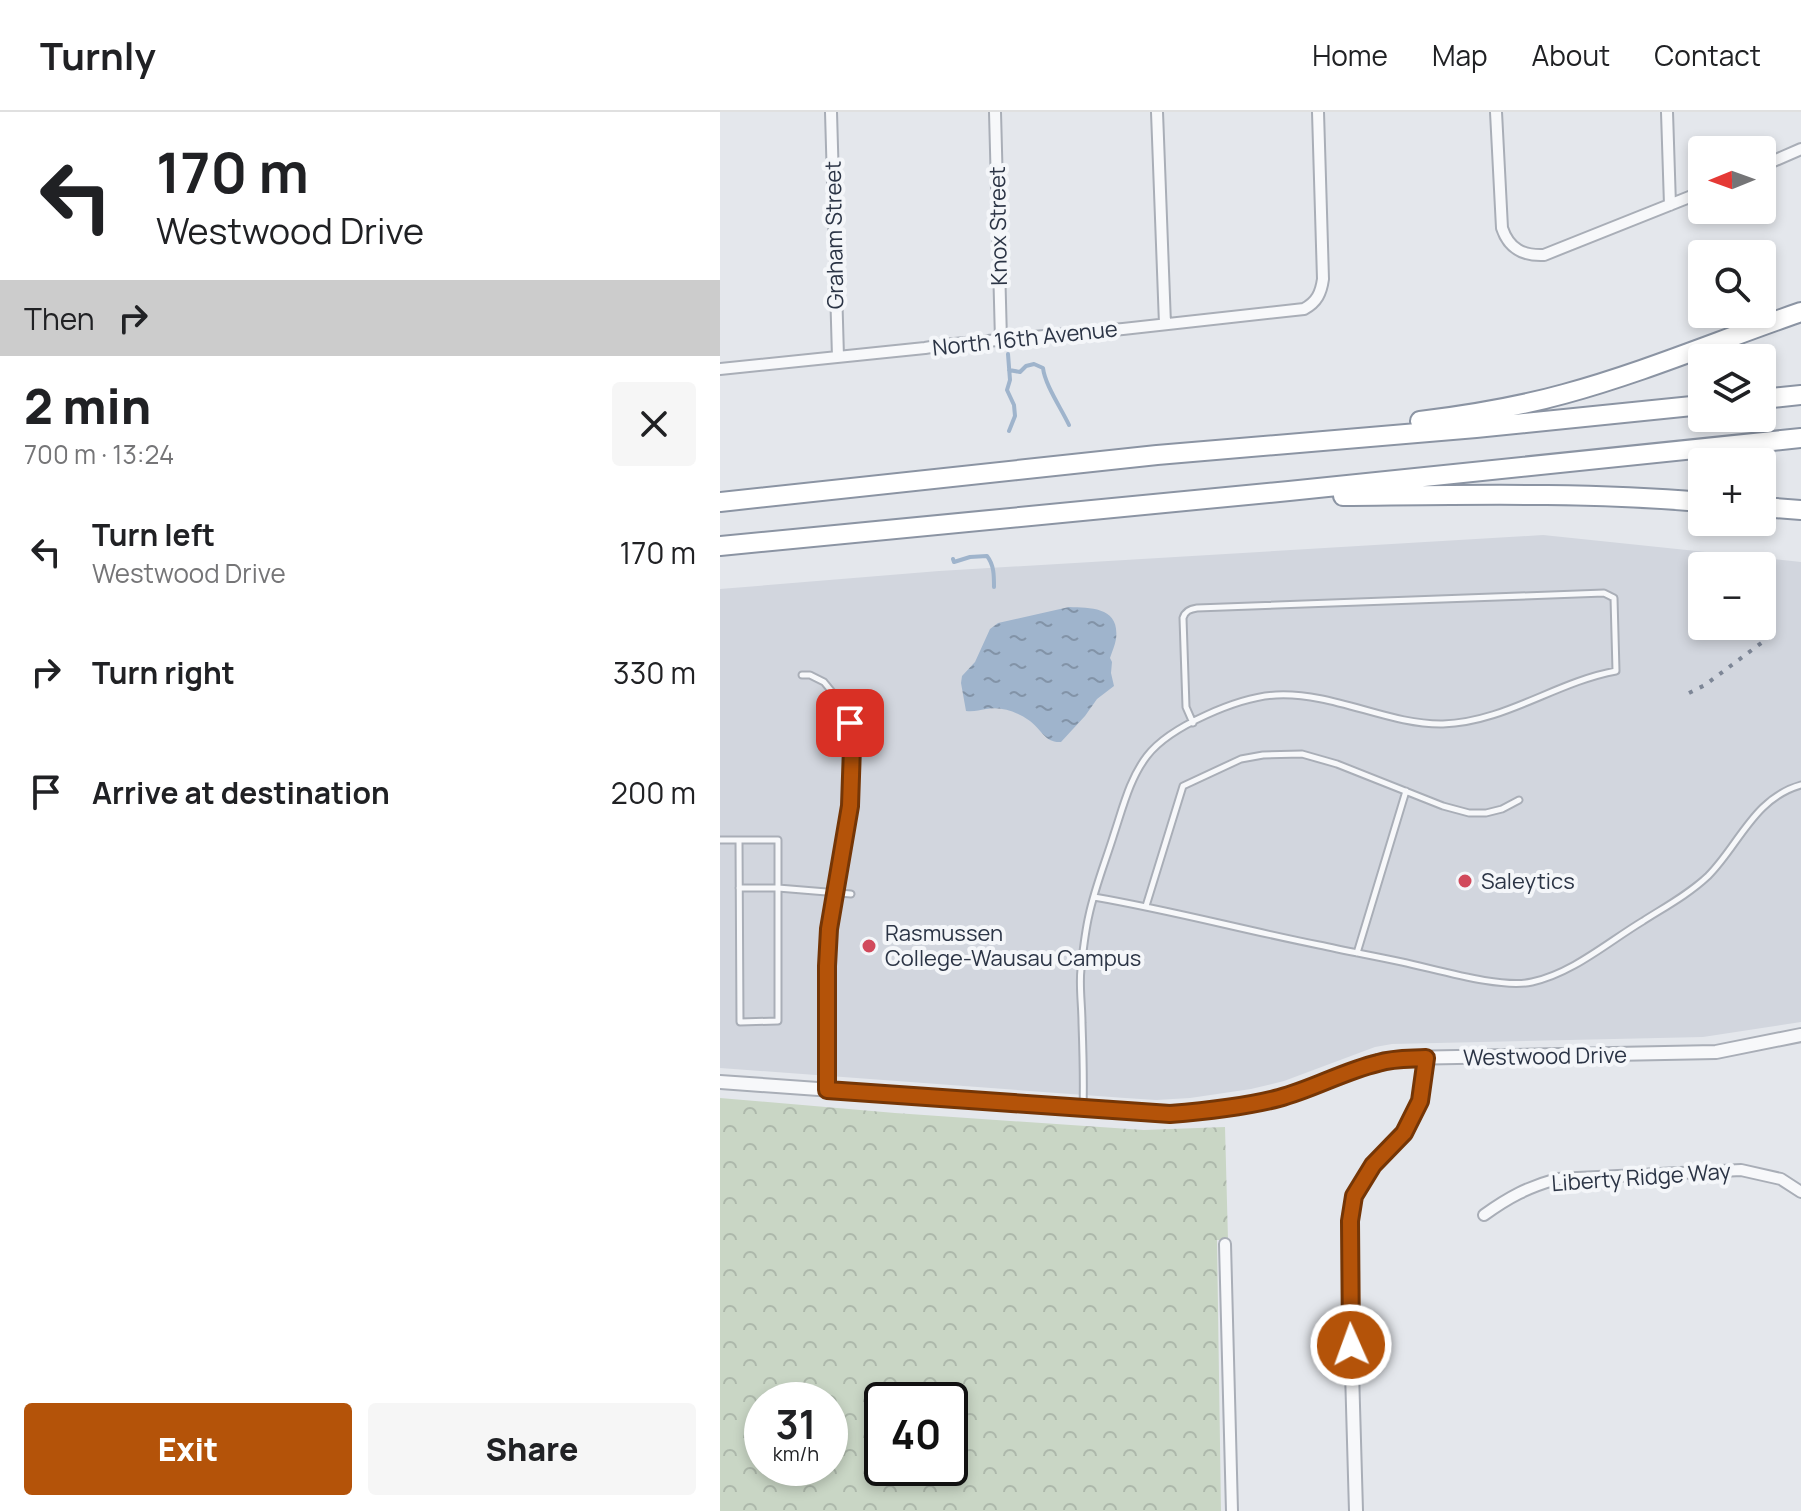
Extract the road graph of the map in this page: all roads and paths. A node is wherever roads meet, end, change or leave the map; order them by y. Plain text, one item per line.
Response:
1 (831, 112) edge
2 (995, 112) edge
3 (1157, 112) edge
4 (1318, 112) edge
5 (1496, 112) edge
6 (1667, 112) edge
7 (1801, 149) edge
8 (1776, 160) edge
9 (1688, 198) edge
10 (1670, 205) junction
11 (1801, 312) edge
12 (1165, 324) junction
13 (1001, 340) junction
14 (838, 357) junction
15 (720, 369) edge
16 (1801, 395) edge
17 (1776, 398) edge
18 (1688, 406) edge
19 (1801, 438) edge
20 (1295, 442) junction
21 (1289, 491) junction
22 (1688, 501) edge
23 (720, 502) edge
24 (1776, 508) edge
25 (1801, 510) edge
26 (720, 546) edge
27 (802, 675) dead end
28 (1193, 723) junction
29 (1801, 785) edge
30 (1406, 791) junction
31 (1519, 800) dead end
32 (720, 840) edge
33 (739, 840) junction
34 (739, 888) junction
35 (778, 888) junction
36 (834, 892) junction
37 (851, 894) dead end
38 (1094, 897) junction
39 (1146, 906) junction
40 (1357, 953) junction
41 (1801, 1035) edge
42 (1426, 1058) junction
43 (720, 1082) edge
44 (827, 1090) junction
45 (1083, 1108) junction
46 (1801, 1192) edge
47 (1484, 1215) dead end
48 (1225, 1244) dead end
49 (1232, 1511) edge
50 (1356, 1511) edge

1 - 14 street, Graham Street
2 - 13 street, Knox Street
3 - 12 street
4 - 12 street, North 16th Avenue
5 - 10 street
6 - 10 street
7 - 8 street
9 - 10 street
11 - 20 highway
12 - 13 street, North 16th Avenue
13 - 14 street, North 16th Avenue
14 - 15 street, North 16th Avenue
16 - 17 highway
18 - 20 highway
19 - 21 highway
20 - 23 highway
21 - 22 highway
21 - 26 highway
24 - 25 highway
27 - 36 lane
28 - 28 lane
28 - 38 lane
29 - 40 lane
30 - 31 lane
30 - 39 lane
30 - 40 lane
32 - 33 lane
33 - 34 lane
33 - 35 lane
34 - 35 lane
34 - 35 lane
35 - 36 lane
36 - 37 lane
36 - 44 lane
38 - 39 lane
38 - 45 lane
39 - 40 lane
41 - 42 street, Westwood Drive
42 - 45 street, Westwood Drive
42 - 50 street
43 - 44 street, Westwood Drive
44 - 45 street, Westwood Drive
46 - 47 street, Liberty Ridge Way
48 - 49 street

